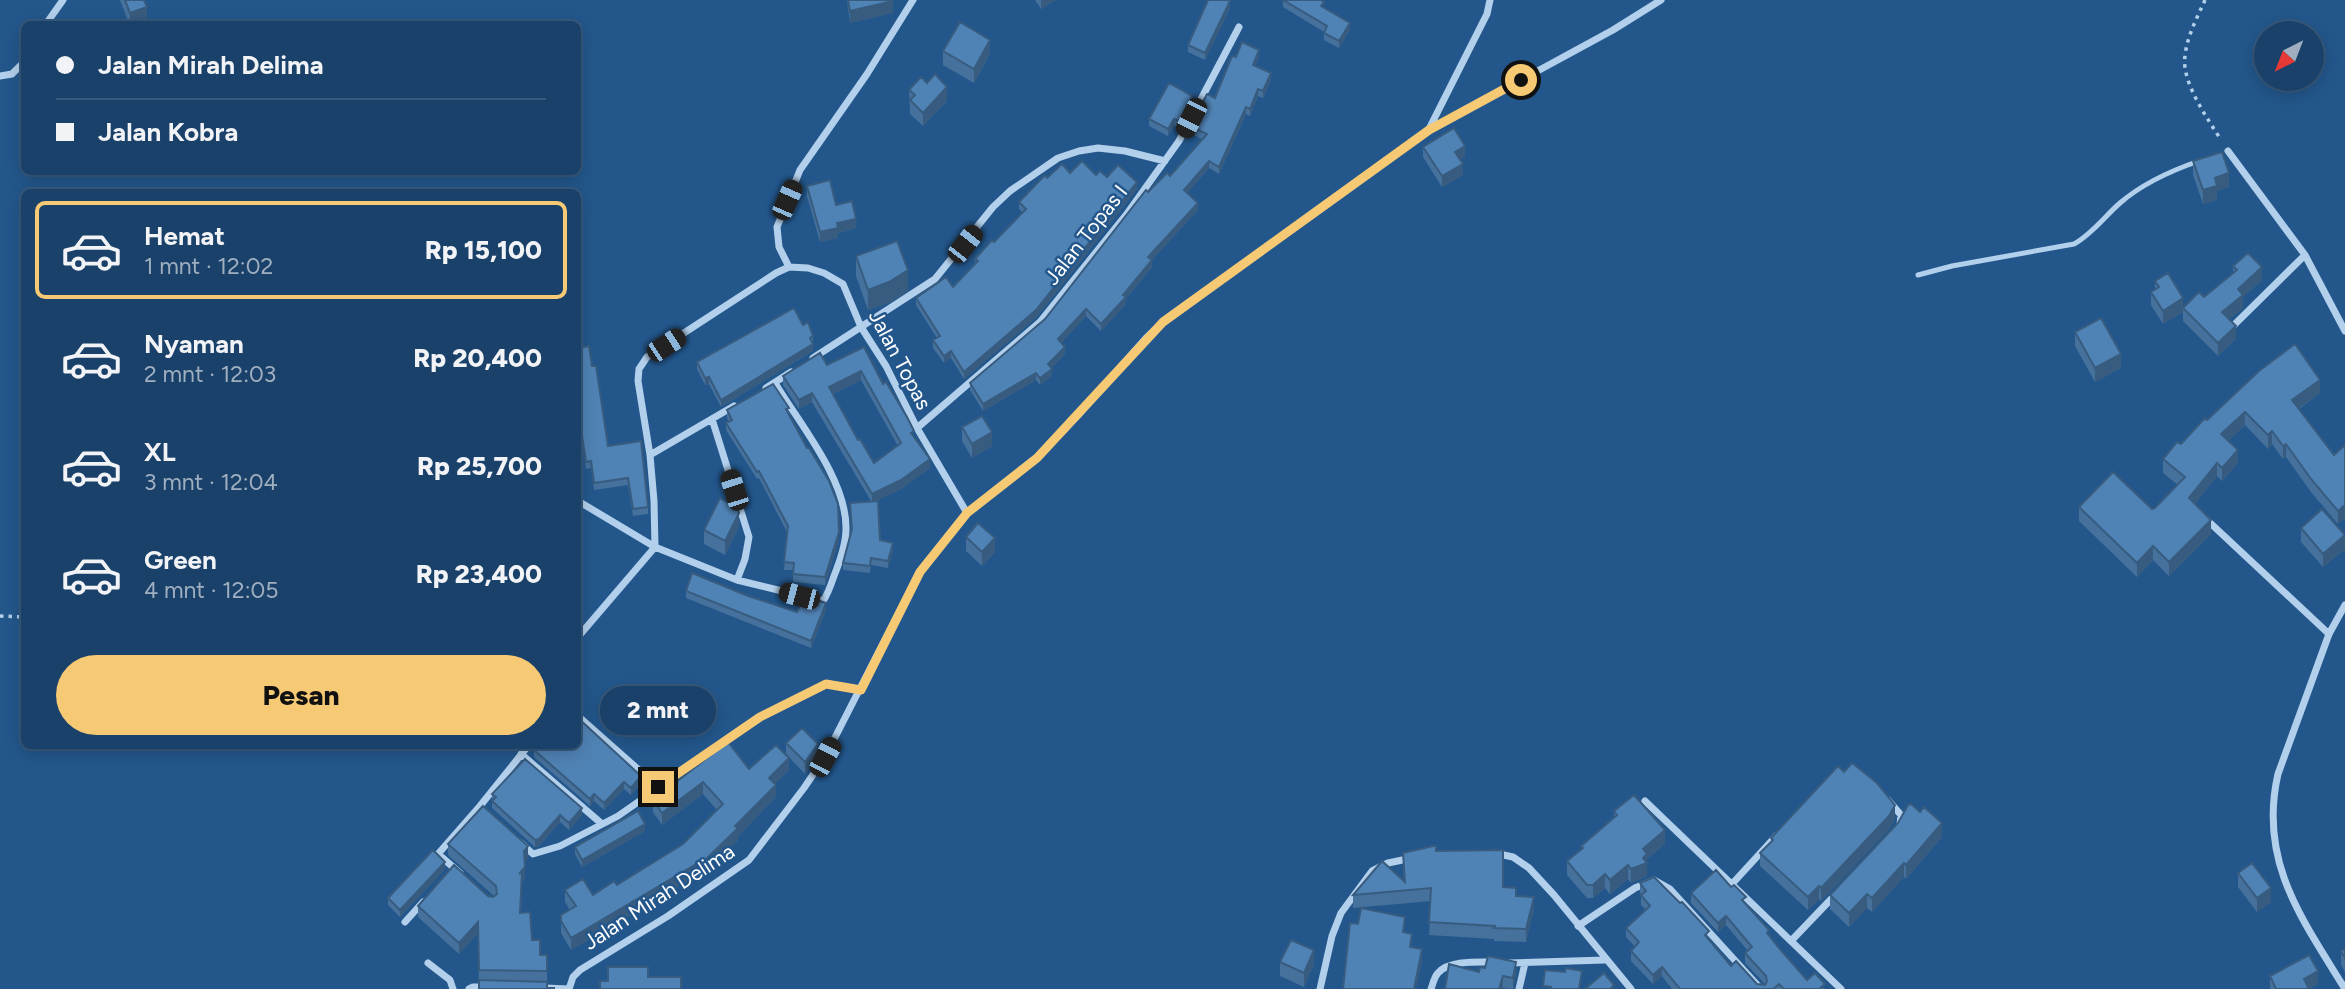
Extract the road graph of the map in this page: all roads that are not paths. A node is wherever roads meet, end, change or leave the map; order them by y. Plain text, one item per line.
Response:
1 (63, 0) edge
2 (913, 0) edge
3 (1490, 0) edge
4 (1661, 0) edge
5 (48, 21) edge
6 (1239, 27) dead end
7 (21, 65) edge
8 (0, 76) edge
9 (1429, 130) junction
10 (2228, 151) joint
11 (2216, 155) edge
12 (2205, 159) edge
13 (1165, 162) junction
14 (2305, 255) junction
15 (789, 267) junction
16 (1918, 275) dead end
17 (2234, 324) edge
18 (860, 327) junction
19 (2345, 331) edge
20 (807, 362) edge
21 (796, 369) edge
22 (775, 383) junction
23 (754, 395) edge
24 (743, 401) edge
25 (712, 419) junction
26 (917, 428) junction
27 (650, 456) junction
28 (581, 503) edge
29 (2196, 510) edge
30 (967, 513) junction
31 (655, 547) junction
32 (737, 580) junction
33 (2345, 605) edge
34 (581, 633) edge
35 (2329, 634) junction
36 (861, 690) junction
37 (581, 719) edge
38 (525, 749) edge
39 (521, 754) junction
40 (658, 787) junction
41 (1877, 790) edge
42 (1645, 801) dead end
43 (480, 806) junction
44 (489, 814) edge
45 (602, 824) junction
46 (1894, 833) edge
47 (1778, 834) edge
48 (516, 838) edge
49 (1482, 853) edge
50 (1421, 856) edge
51 (454, 868) junction
52 (446, 877) edge
53 (463, 877) edge
54 (1732, 884) junction
55 (1838, 892) edge
56 (429, 895) edge
57 (405, 922) dead end
58 (1578, 926) junction
59 (1791, 941) junction
60 (1605, 960) junction
61 (428, 963) dead end
62 (1525, 963) junction
63 (501, 987) edge
64 (543, 988) edge
65 (453, 989) edge
66 (469, 989) edge
67 (569, 989) edge
68 (1320, 989) edge
69 (1431, 989) edge
70 (1519, 989) edge
71 (1631, 989) edge
72 (1762, 989) edge
73 (1841, 989) edge
74 (2344, 989) edge

1 - 5 street
2 - 15 street
3 - 9 street
4 - 9 street, Jalan Mirah Delima
6 - 13 street, Jalan Topas I
7 - 8 street
9 - 30 street, Jalan Mirah Delima
10 - 11 lane
10 - 14 street
12 - 16 lane
13 - 18 street
13 - 26 street, Jalan Topas I
14 - 17 street
14 - 19 street
15 - 18 street, Jalan Topas
15 - 27 street
18 - 20 street
18 - 26 street, Jalan Topas
21 - 22 street
22 - 23 street
22 - 32 street
24 - 25 street
25 - 27 street
25 - 32 street
26 - 30 street, Jalan Topas
27 - 31 street
28 - 31 street
29 - 35 street
30 - 36 street, Jalan Mirah Delima
31 - 32 street
31 - 34 street
33 - 35 street
35 - 74 street
36 - 40 street
36 - 67 street, Jalan Mirah Delima
37 - 40 street
38 - 39 street
39 - 43 street
39 - 45 street
40 - 45 street
41 - 46 street
42 - 54 street
43 - 44 street
43 - 51 street
45 - 48 street
47 - 54 street
49 - 58 street
50 - 68 street
51 - 52 street
51 - 53 street
54 - 59 street
55 - 59 street
56 - 57 street
58 - 60 street
58 - 72 street
59 - 73 street
60 - 62 street
60 - 71 street
61 - 65 street
62 - 69 street
62 - 70 street
63 - 66 street
64 - 67 street

